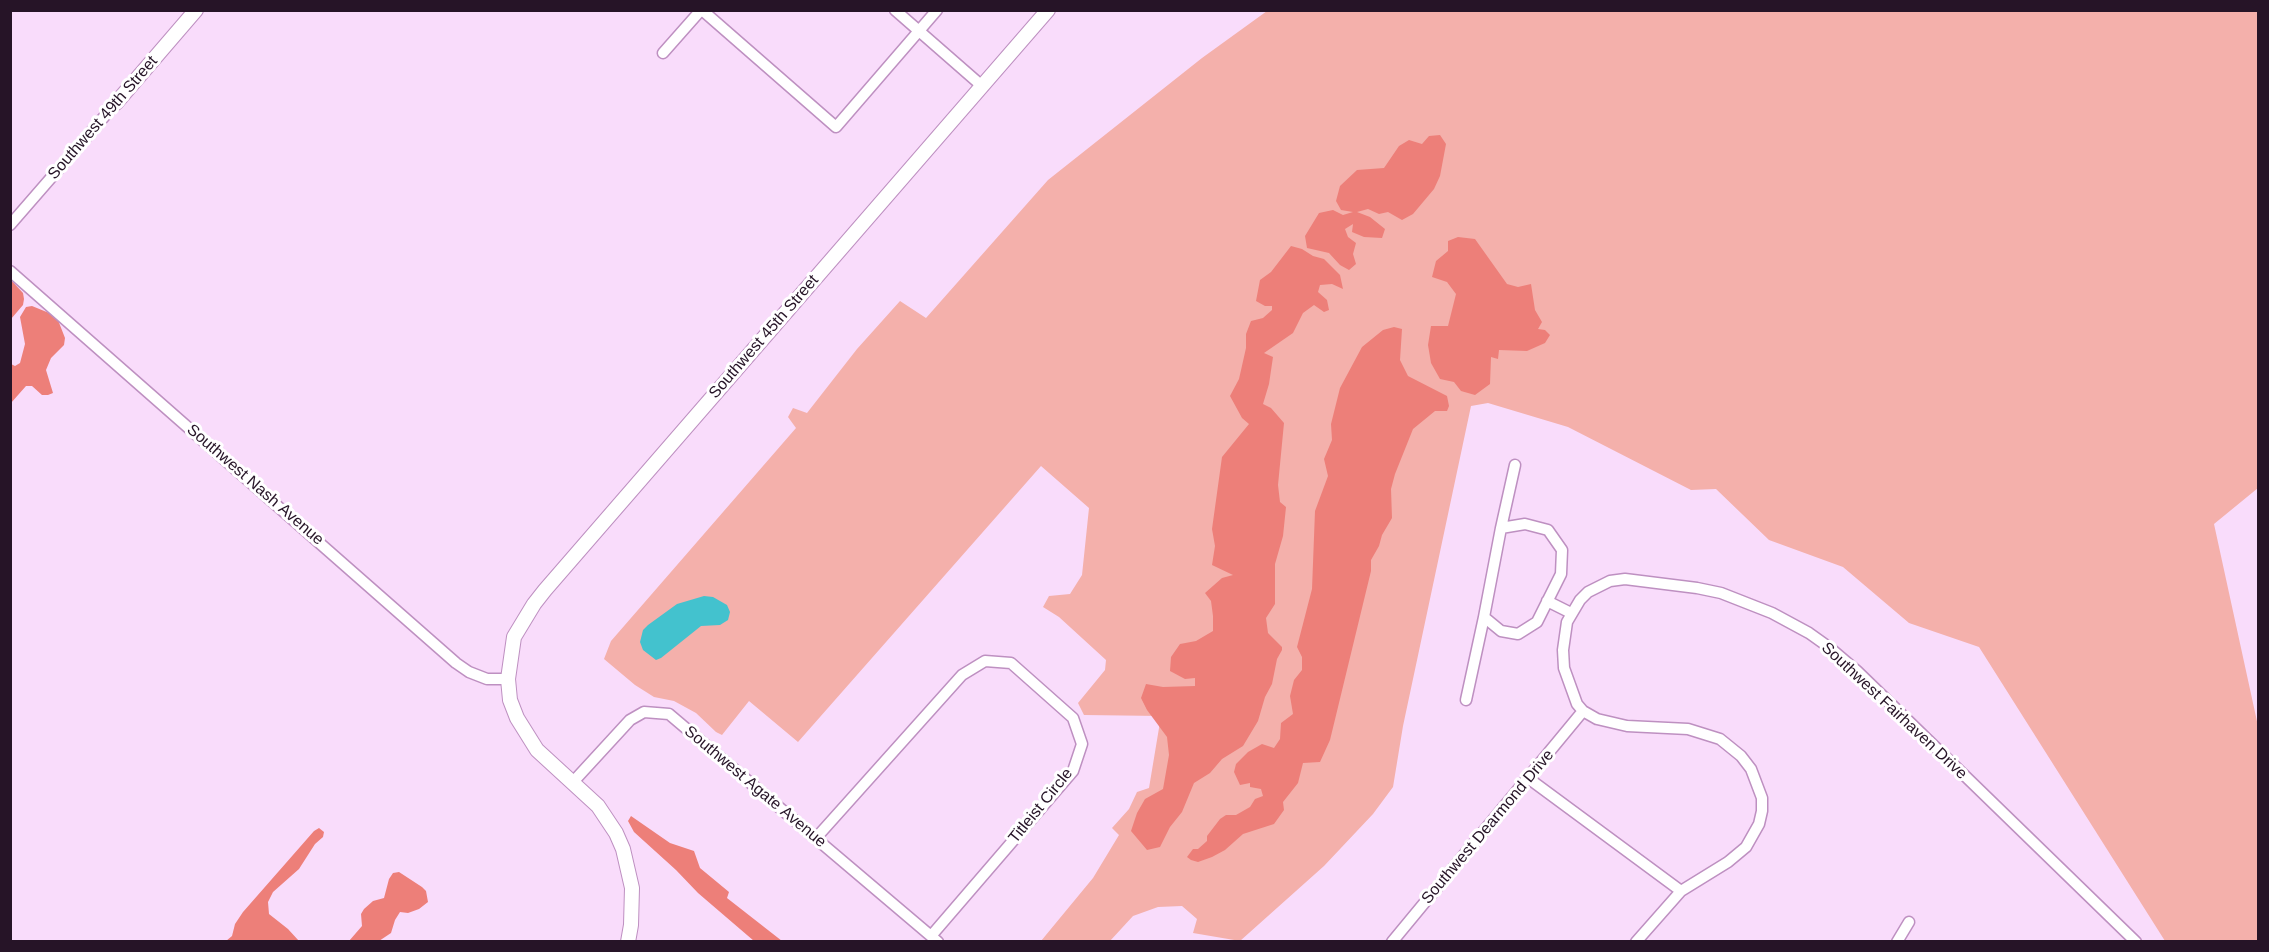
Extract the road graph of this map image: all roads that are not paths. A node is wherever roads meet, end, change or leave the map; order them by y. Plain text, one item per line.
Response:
1 (196, 10) edge
2 (702, 10) edge
3 (895, 10) edge
4 (937, 10) edge
5 (1048, 10) edge
6 (919, 31) junction
7 (663, 53) dead end
8 (982, 86) junction
9 (116, 103) joint
10 (10, 225) edge
11 (10, 271) edge
12 (1515, 465) dead end
13 (1501, 528) junction
14 (1547, 601) junction
15 (1571, 613) junction
16 (1484, 617) junction
17 (508, 679) junction
18 (1466, 700) dead end
19 (1583, 711) junction
20 (1528, 778) junction
21 (573, 782) junction
22 (816, 838) junction
23 (1681, 891) junction
24 (1909, 922) dead end
25 (935, 939) edge
26 (628, 942) edge
27 (1392, 942) edge
28 (1636, 942) edge
29 (1897, 942) edge
30 (2136, 942) edge

1 - 9 street, Southwest 49th Street
2 - 6 street
2 - 7 street
3 - 6 street
4 - 6 street
5 - 8 street, Southwest 45th Street
6 - 8 street
8 - 17 street, Southwest 45th Street
9 - 10 street, Southwest 49th Street
11 - 17 street, Southwest Nash Avenue
12 - 13 street
13 - 14 street
13 - 16 street
14 - 15 street
14 - 16 street
15 - 19 street, Southwest Fairhaven Drive
15 - 30 street, Southwest Fairhaven Drive
16 - 18 street
17 - 21 street, Southwest 45th Street
19 - 20 street, Southwest Dearmond Drive
19 - 23 street
20 - 23 street
20 - 27 street, Southwest Dearmond Drive
21 - 22 street, Southwest Agate Avenue
21 - 26 street, Southwest 45th Street
22 - 25 street, Southwest Agate Avenue
22 - 25 street, Titleist Circle
23 - 28 street
24 - 29 street

